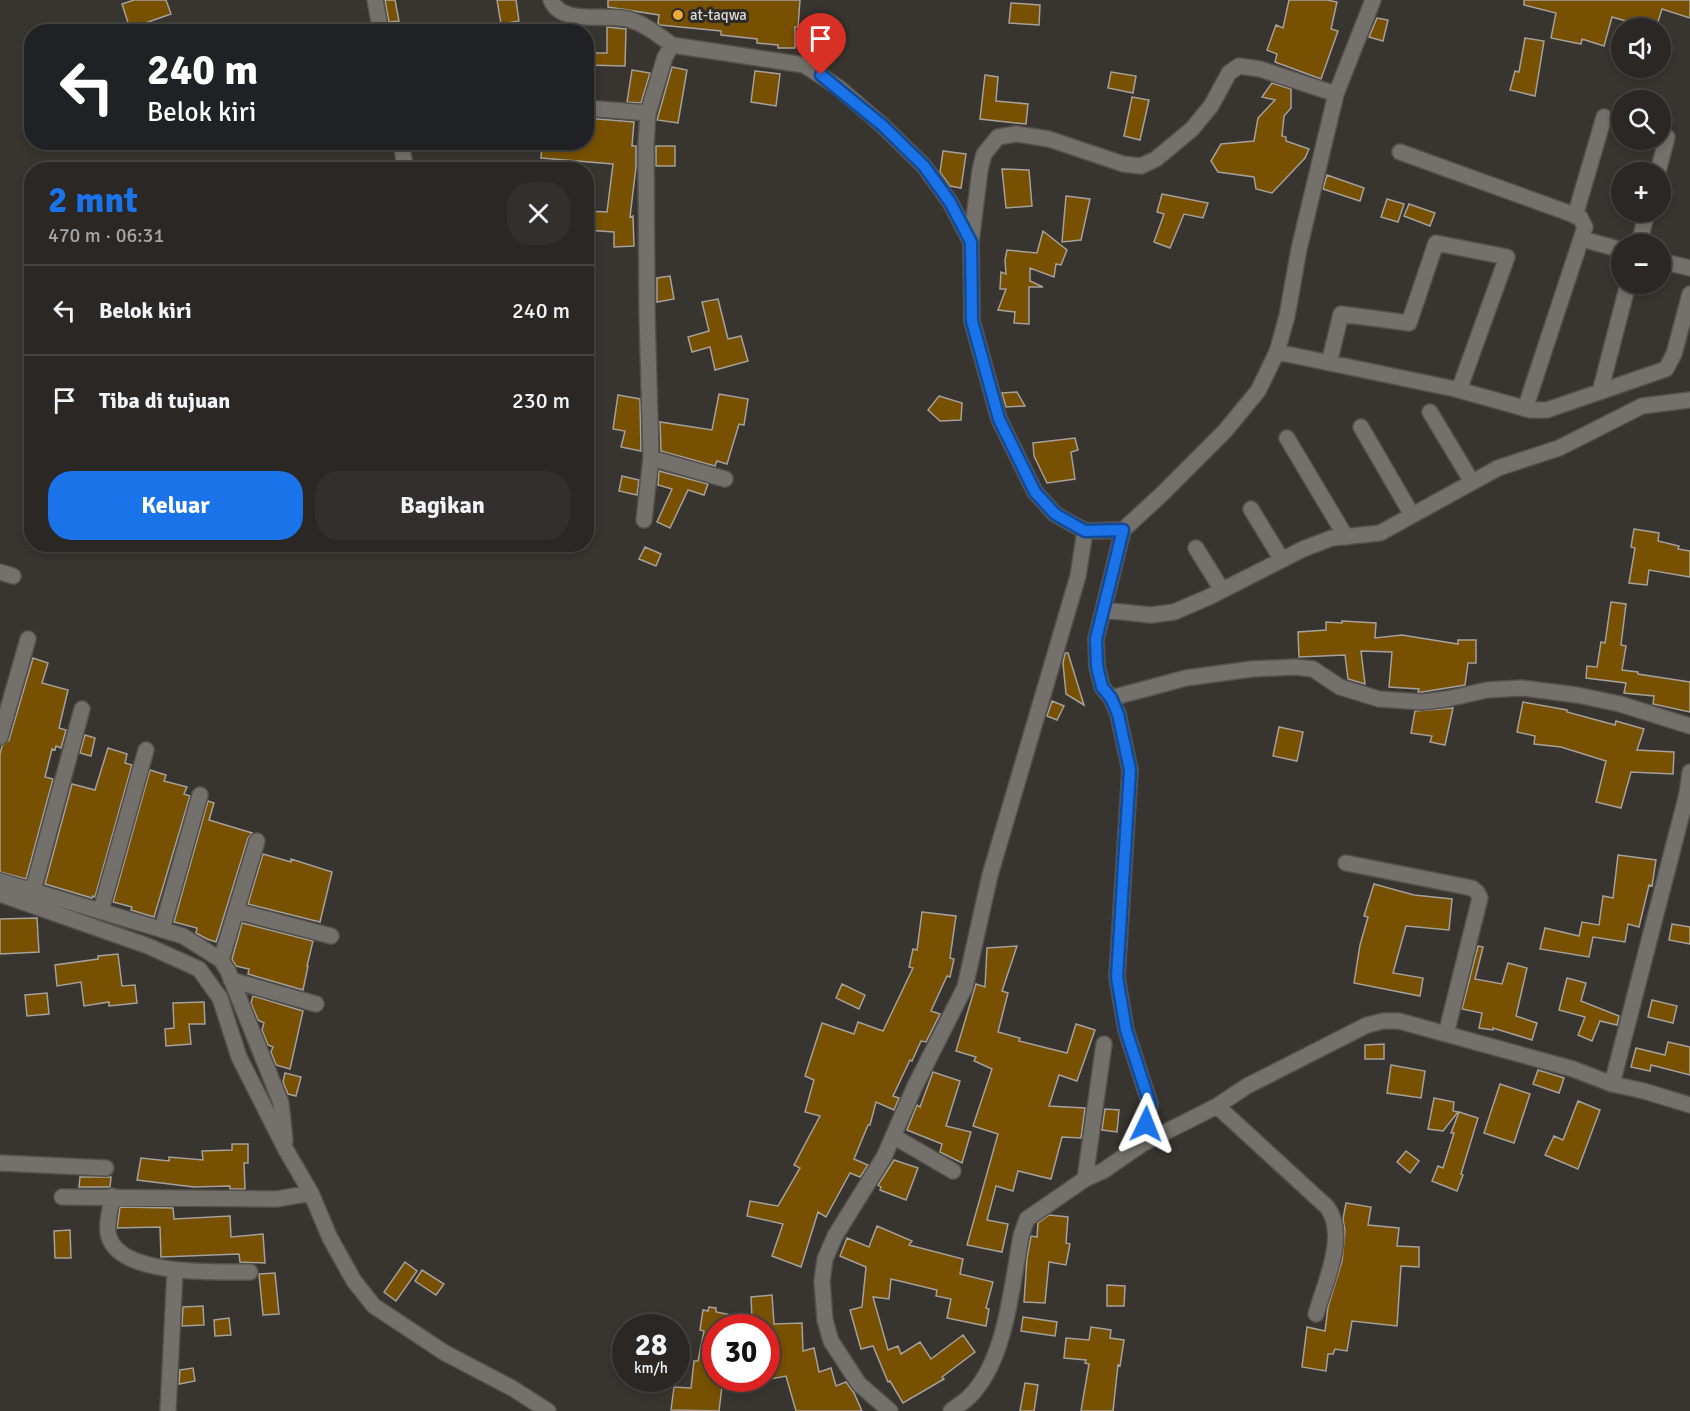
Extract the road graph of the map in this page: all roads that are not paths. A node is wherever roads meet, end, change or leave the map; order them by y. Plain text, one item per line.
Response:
1 (375, 0) edge
2 (551, 0) edge
3 (1373, 0) edge
4 (380, 24) edge
5 (672, 45) junction
6 (1336, 94) junction
7 (594, 109) edge
8 (648, 113) junction
9 (1604, 117) dead end
10 (402, 150) edge
11 (1400, 152) dead end
12 (404, 160) dead end
13 (1575, 216) junction
14 (1582, 239) junction
15 (971, 242) junction
16 (1611, 247) edge
17 (1671, 264) edge
18 (1690, 268) edge
19 (1625, 294) edge
20 (1690, 294) edge
21 (1277, 352) junction
22 (1329, 363) junction
23 (1459, 390) junction
24 (1599, 392) junction
25 (1690, 399) edge
26 (1525, 409) junction
27 (1430, 412) dead end
28 (1361, 427) dead end
29 (1287, 438) dead end
30 (651, 458) junction
31 (725, 479) dead end
32 (1472, 482) junction
33 (1251, 509) dead end
34 (1412, 515) junction
35 (645, 520) dead end
36 (1123, 530) junction
37 (1085, 531) junction
38 (1346, 537) junction
39 (1196, 548) dead end
40 (1282, 560) junction
41 (1222, 590) junction
42 (1103, 610) junction
43 (28, 639) dead end
44 (1111, 698) junction
45 (82, 709) dead end
46 (1690, 726) edge
47 (0, 737) edge
48 (146, 750) dead end
49 (1690, 772) edge
50 (200, 795) dead end
51 (257, 841) dead end
52 (1346, 862) dead end
53 (0, 881) edge
54 (33, 890) junction
55 (0, 894) edge
56 (100, 910) junction
57 (236, 911) junction
58 (162, 929) junction
59 (331, 936) dead end
60 (221, 960) junction
61 (231, 980) junction
62 (316, 1004) dead end
63 (1446, 1034) junction
64 (1104, 1044) dead end
65 (1612, 1084) junction
66 (1690, 1105) edge
67 (1217, 1107) junction
68 (894, 1136) junction
69 (1142, 1144) junction
70 (286, 1150) junction
71 (0, 1162) edge
72 (106, 1168) dead end
73 (953, 1171) dead end
74 (1084, 1179) junction
75 (311, 1193) junction
76 (112, 1196) junction
77 (62, 1197) dead end
78 (175, 1270) junction
79 (250, 1272) dead end
80 (1316, 1314) dead end
81 (168, 1411) edge
82 (548, 1411) edge
83 (890, 1411) edge
84 (951, 1411) edge

1 - 4 street
2 - 5 street
3 - 6 street
5 - 8 street
5 - 15 street
6 - 15 street
6 - 21 street
7 - 8 street
8 - 30 street
9 - 13 street
10 - 12 street
11 - 13 street
13 - 14 street
14 - 16 street
14 - 26 street
15 - 37 street
17 - 18 street
19 - 24 street
20 - 24 street
21 - 22 street
21 - 36 street
22 - 23 street
22 - 23 street
23 - 26 street
24 - 26 street
25 - 32 street
27 - 32 street
28 - 34 street
29 - 38 street
30 - 31 street
30 - 35 street
32 - 34 street
33 - 40 street
34 - 38 street
36 - 37 street
36 - 42 street
37 - 68 street
38 - 40 street
39 - 41 street
40 - 41 street
41 - 42 street
42 - 44 street
43 - 47 street
44 - 46 street
44 - 69 street
45 - 54 street
48 - 56 street
49 - 65 street
50 - 58 street
51 - 57 street
52 - 63 street
53 - 54 street
54 - 56 street
55 - 70 street
56 - 58 street
57 - 59 street
57 - 60 street
58 - 60 street
60 - 61 street
61 - 62 street
61 - 70 street
63 - 65 street
63 - 67 street
64 - 74 street
65 - 66 street
67 - 69 street
67 - 80 street
68 - 73 street
68 - 83 street
69 - 74 street
70 - 75 street
71 - 72 street
74 - 84 street
75 - 76 street
75 - 82 street
76 - 77 street
76 - 78 street
78 - 79 street
78 - 81 street

